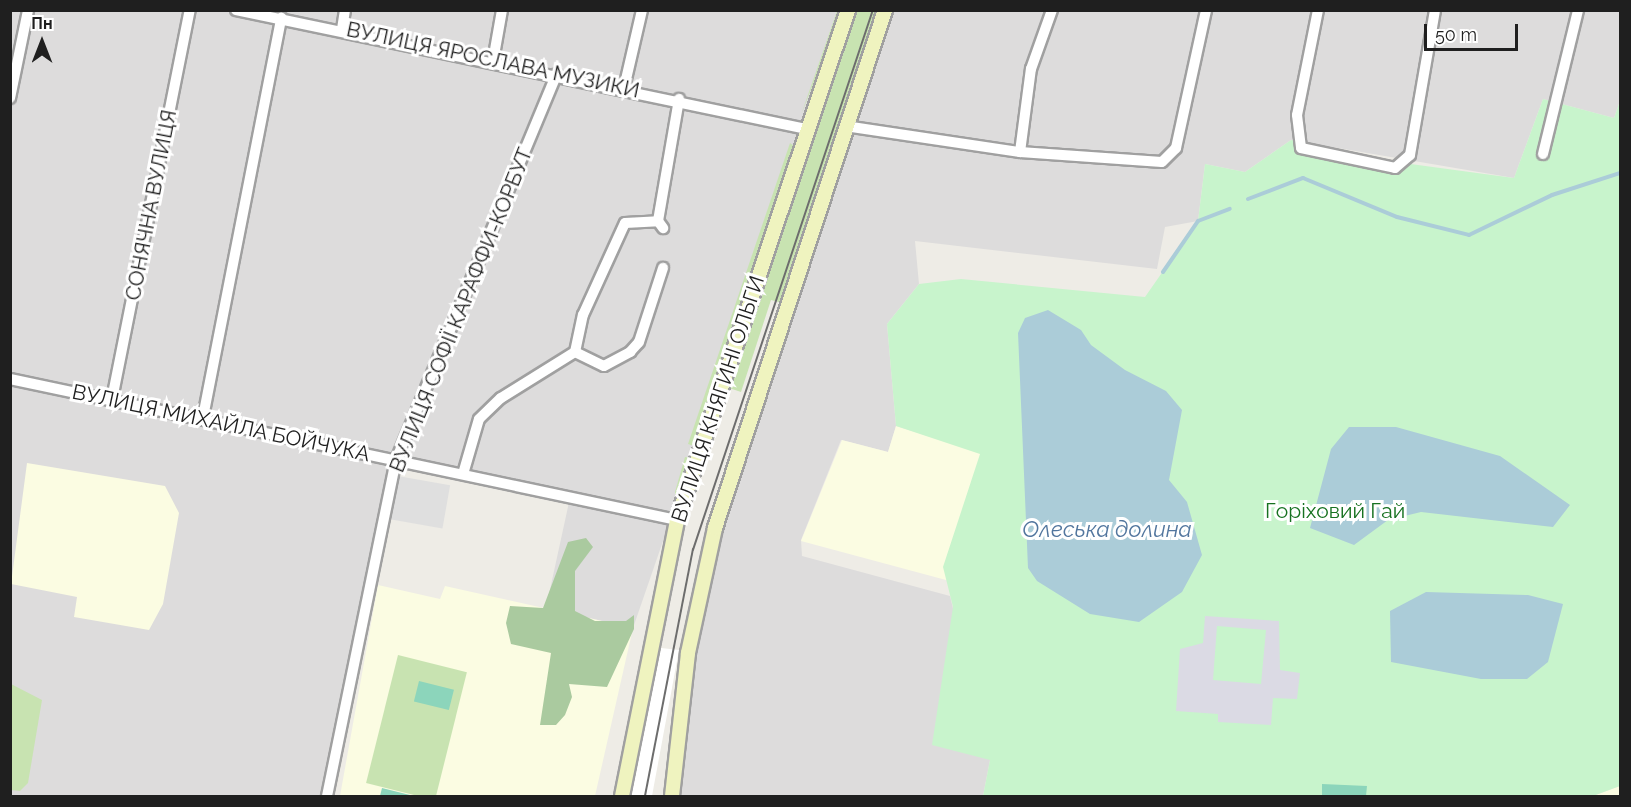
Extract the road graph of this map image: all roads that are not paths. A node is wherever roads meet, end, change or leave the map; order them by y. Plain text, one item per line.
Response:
1 (28, 10) edge
2 (190, 10) edge
3 (236, 10) edge
4 (345, 10) edge
5 (502, 10) edge
6 (642, 10) edge
7 (848, 10) edge
8 (885, 10) edge
9 (1052, 10) edge
10 (1206, 10) edge
11 (1318, 10) edge
12 (1435, 10) edge
13 (1578, 10) edge
14 (281, 18) junction
15 (342, 29) junction
16 (493, 61) junction
17 (557, 74) junction
18 (624, 88) junction
19 (10, 98) edge
20 (679, 99) junction
21 (845, 126) junction
22 (806, 129) junction
23 (1020, 152) junction
24 (1543, 154) dead end
25 (663, 268) dead end
26 (575, 352) junction
27 (10, 379) edge
28 (112, 399) junction
29 (203, 417) junction
30 (396, 460) junction
31 (463, 474) junction
32 (677, 520) junction
33 (327, 796) edge
34 (622, 796) edge
35 (672, 796) edge

1 - 19 street
2 - 28 street, СОНЯЧНА ВУЛИЦЯ
3 - 14 street, ВУЛИЦЯ ЯРОСЛАВА МУЗИКИ
4 - 15 street
5 - 16 street
6 - 18 street
7 - 22 main road, ВУЛИЦЯ КНЯГИНІ ОЛЬГИ
8 - 21 main road, ВУЛИЦЯ КНЯГИНІ ОЛЬГИ
9 - 23 street
10 - 23 street
11 - 12 street
13 - 24 street
14 - 15 street, ВУЛИЦЯ ЯРОСЛАВА МУЗИКИ
14 - 29 street
15 - 16 street, ВУЛИЦЯ ЯРОСЛАВА МУЗИКИ
16 - 17 street, ВУЛИЦЯ ЯРОСЛАВА МУЗИКИ
17 - 18 street, ВУЛИЦЯ ЯРОСЛАВА МУЗИКИ
17 - 30 street, ВУЛИЦЯ СОФІЇ КАРАФФИ-КОРБУТ
18 - 20 street, ВУЛИЦЯ ЯРОСЛАВА МУЗИКИ
20 - 22 street, ВУЛИЦЯ ЯРОСЛАВА МУЗИКИ
20 - 26 street
21 - 23 street
21 - 35 main road, ВУЛИЦЯ КНЯГИНІ ОЛЬГИ
22 - 32 main road, ВУЛИЦЯ КНЯГИНІ ОЛЬГИ
25 - 26 street
26 - 31 street
27 - 28 street, ВУЛИЦЯ МИХАЙЛА БОЙЧУКА
28 - 29 street, ВУЛИЦЯ МИХАЙЛА БОЙЧУКА
29 - 30 street, ВУЛИЦЯ МИХАЙЛА БОЙЧУКА
30 - 31 street, ВУЛИЦЯ МИХАЙЛА БОЙЧУКА
30 - 33 street, ВУЛИЦЯ СОФІЇ КАРАФФИ-КОРБУТ
31 - 32 street, ВУЛИЦЯ МИХАЙЛА БОЙЧУКА
32 - 34 main road, ВУЛИЦЯ КНЯГИНІ ОЛЬГИ

